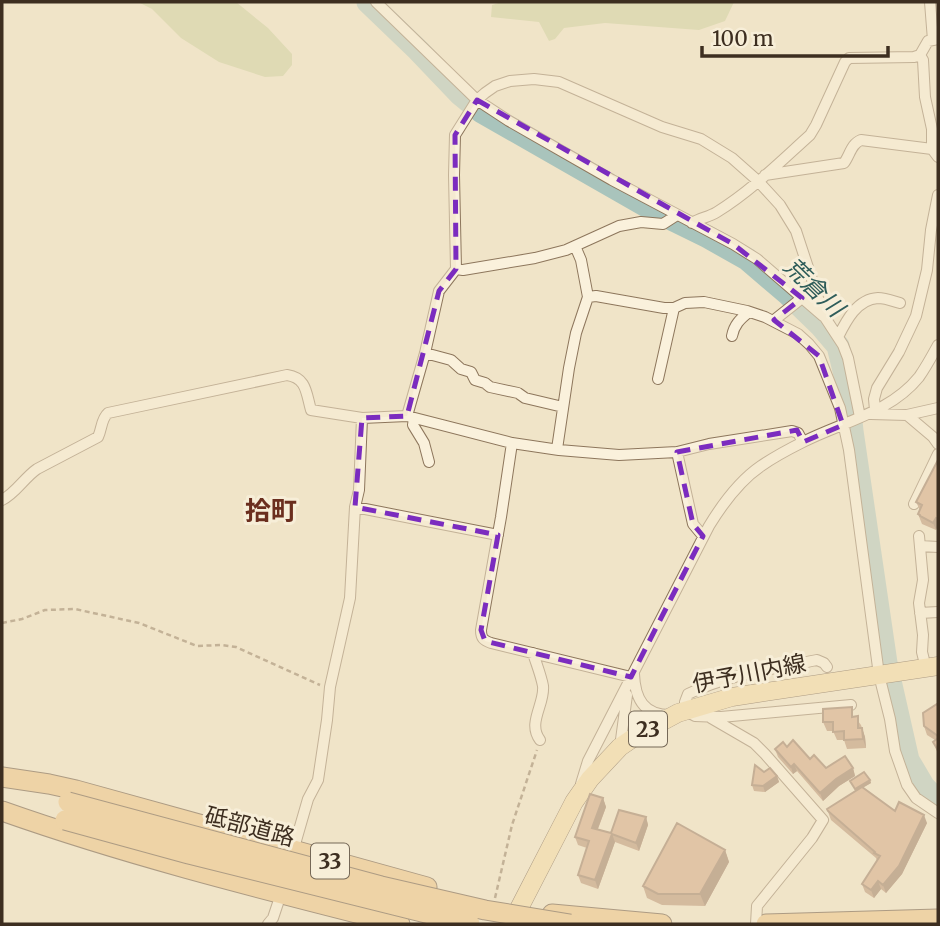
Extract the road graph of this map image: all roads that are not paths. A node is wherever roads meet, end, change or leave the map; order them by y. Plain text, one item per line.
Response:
1 (376, 2) edge
2 (930, 2) edge
3 (936, 40) edge
4 (920, 55) junction
5 (477, 100) junction
6 (935, 153) edge
7 (762, 178) junction
8 (938, 195) edge
9 (677, 215) junction
10 (692, 223) junction
11 (575, 246) junction
12 (456, 269) junction
13 (588, 297) junction
14 (802, 298) junction
15 (900, 303) dead end
16 (674, 308) junction
17 (749, 312) junction
18 (824, 316) junction
19 (773, 321) junction
20 (732, 335) dead end
21 (838, 337) junction
22 (938, 345) edge
23 (425, 353) junction
24 (658, 379) dead end
25 (563, 407) junction
26 (938, 408) edge
27 (907, 415) junction
28 (410, 417) junction
29 (362, 418) junction
30 (858, 418) junction
31 (803, 442) junction
32 (512, 443) junction
33 (938, 443) edge
34 (557, 449) junction
35 (677, 452) junction
36 (938, 454) edge
37 (429, 462) dead end
38 (2, 500) edge
39 (914, 504) edge
40 (355, 507) junction
41 (498, 535) junction
42 (703, 536) junction
43 (938, 547) edge
44 (938, 612) edge
45 (920, 613) junction
46 (533, 653) junction
47 (827, 667) dead end
48 (927, 668) edge
49 (882, 675) junction
50 (631, 678) junction
51 (851, 705) edge
52 (682, 712) junction
53 (708, 717) junction
54 (540, 740) road end
55 (620, 747) junction
56 (2, 777) edge
57 (2, 784) edge
58 (2, 800) edge
59 (574, 802) junction
60 (2, 811) edge
61 (66, 811) junction
62 (938, 813) edge
63 (293, 851) junction
64 (281, 894) junction
65 (515, 916) edge
66 (938, 919) edge
67 (268, 924) edge
68 (400, 924) edge
69 (470, 924) edge
70 (570, 924) edge
71 (662, 924) edge
72 (756, 924) edge
73 (766, 924) edge

1 - 5 street
2 - 3 street
3 - 4 street
4 - 6 street
4 - 7 street
5 - 7 street
5 - 9 street
5 - 12 street
6 - 7 street
7 - 10 street
7 - 18 street
8 - 30 street
9 - 10 street
9 - 11 street
10 - 14 street
11 - 12 street
11 - 13 street
12 - 23 street
13 - 16 street
13 - 25 street
14 - 18 street
14 - 19 street
15 - 21 street
16 - 17 street
16 - 24 street
17 - 19 street
17 - 20 street
18 - 21 street
19 - 30 street
21 - 30 street
22 - 30 street
23 - 25 street
23 - 28 street
25 - 34 street
26 - 27 street
27 - 30 street
27 - 33 street
28 - 29 street
28 - 32 street
28 - 37 street
29 - 38 street
29 - 40 street
30 - 31 street
30 - 49 street
31 - 35 street
31 - 42 street
32 - 34 street
32 - 41 street
34 - 35 street
35 - 42 street
36 - 39 street
40 - 41 street
40 - 63 street
41 - 46 street
42 - 50 street
43 - 45 street
44 - 45 street
45 - 48 street
46 - 50 street
46 - 54 street
47 - 52 street
48 - 49 main road, 伊予川内線 / 23
49 - 52 main road, 伊予川内線 / 23
49 - 62 street
50 - 52 street
50 - 55 street
50 - 59 street
51 - 53 street
52 - 53 street
52 - 55 main road, 伊予川内線 / 23
53 - 72 street
55 - 59 main road, 伊予川内線 / 23
56 - 63 highway, 33
57 - 61 highway, 砥部道路 / 33
58 - 61 highway, 砥部道路 / 33
59 - 65 main road, 伊予川内線 / 23
60 - 64 highway, 33
61 - 69 highway, 砥部道路 / 33, bridge
61 - 70 highway, 砥部道路 / 33, bridge
63 - 64 highway, 33
63 - 65 highway, 33
64 - 67 street
64 - 68 highway, 33
65 - 71 highway, 33
66 - 73 highway

